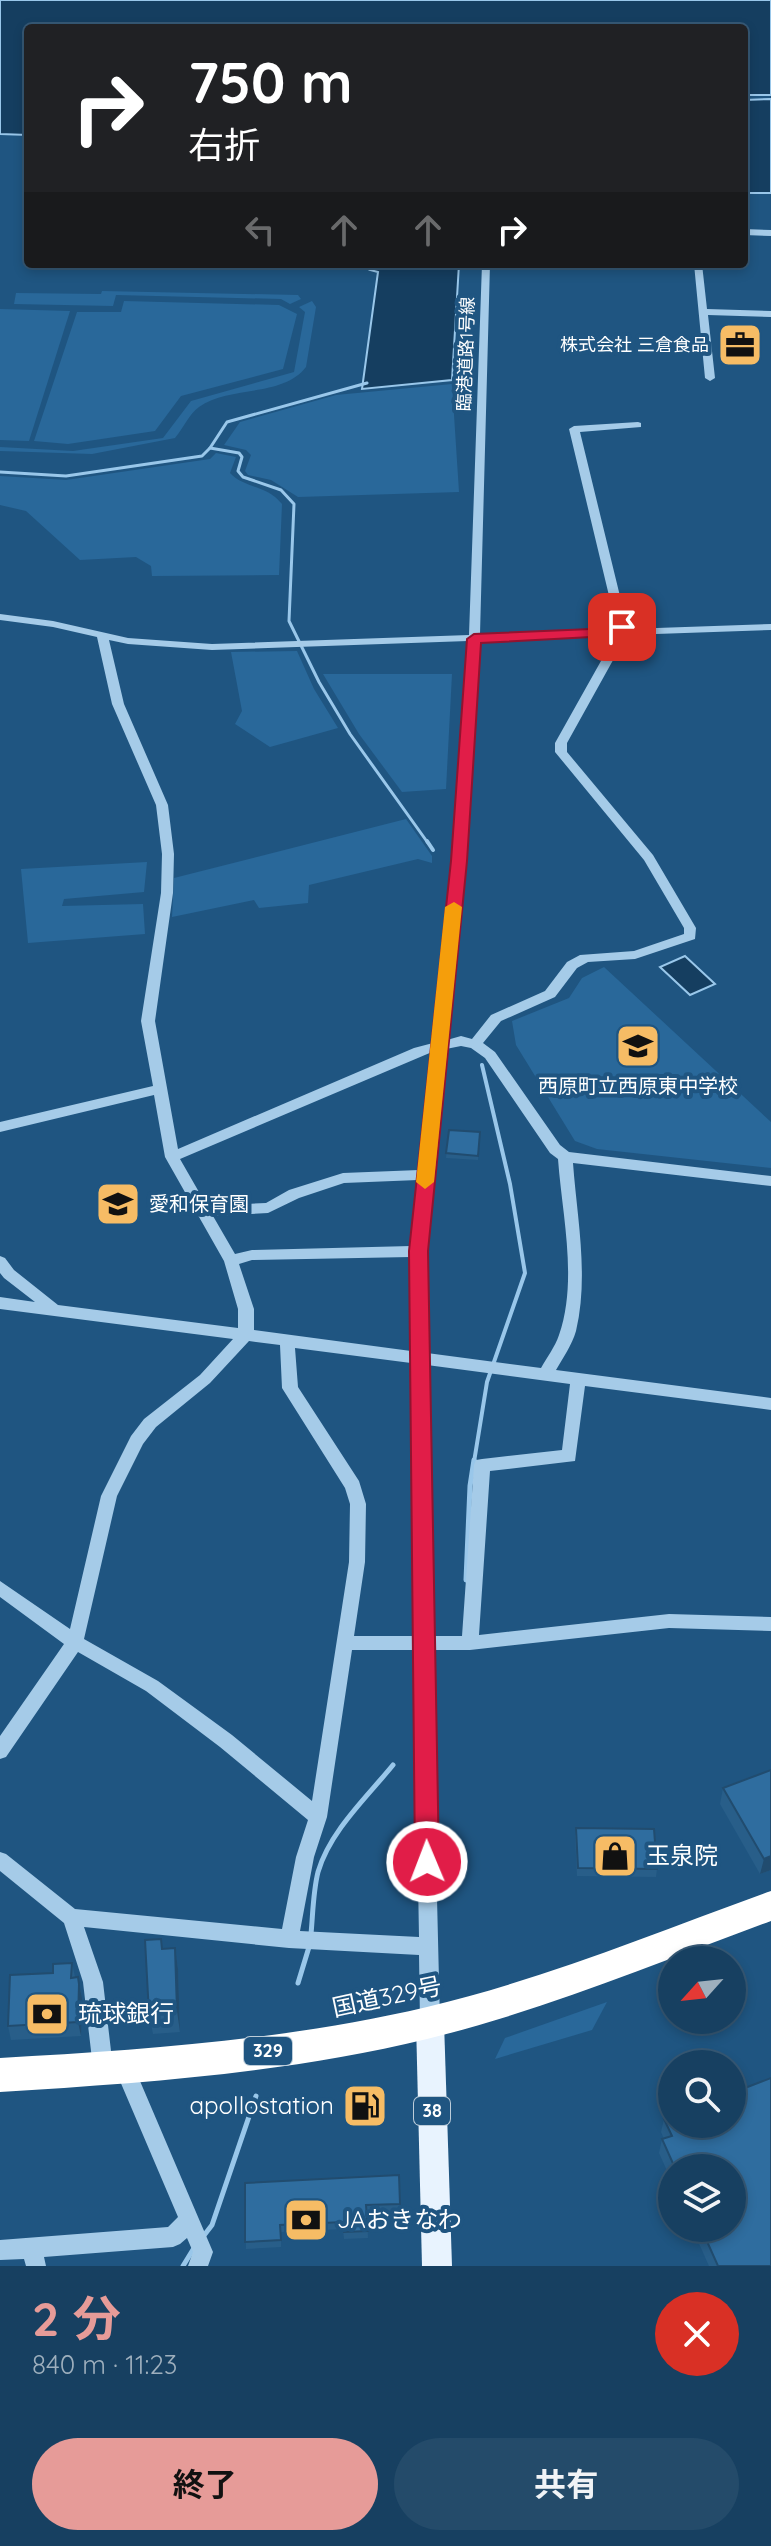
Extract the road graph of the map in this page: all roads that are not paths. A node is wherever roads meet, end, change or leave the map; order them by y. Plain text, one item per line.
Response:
1 (748, 232) edge
2 (771, 233) edge
3 (486, 268) edge
4 (698, 268) edge
5 (703, 312) junction
6 (771, 314) edge
7 (710, 378) dead end
8 (638, 425) dead end
9 (0, 617) edge
10 (771, 627) edge
11 (623, 632) junction
12 (102, 635) junction
13 (474, 639) junction
14 (475, 1044) junction
15 (439, 1045) junction
16 (159, 1089) junction
17 (0, 1127) edge
18 (172, 1157) junction
19 (565, 1157) junction
20 (426, 1175) junction
21 (771, 1181) edge
22 (204, 1211) junction
23 (418, 1251) junction
24 (231, 1261) junction
25 (0, 1262) edge
26 (0, 1303) edge
27 (54, 1308) junction
28 (246, 1335) junction
29 (287, 1342) junction
30 (418, 1357) junction
31 (545, 1375) junction
32 (578, 1379) junction
33 (771, 1404) edge
34 (0, 1588) edge
35 (771, 1624) edge
36 (75, 1642) junction
37 (343, 1643) junction
38 (422, 1643) junction
39 (470, 1643) junction
40 (0, 1751) edge
41 (318, 1817) junction
42 (0, 1860) edge
43 (771, 1906) edge
44 (71, 1917) junction
45 (302, 1940) junction
46 (429, 1947) junction
47 (430, 2022) junction
48 (114, 2068) junction
49 (0, 2075) edge
50 (191, 2224) junction
51 (0, 2250) edge
52 (34, 2257) edge
53 (200, 2259) edge
54 (437, 2266) edge

1 - 2 street
3 - 13 street, 臨港道路1号線
4 - 5 street
5 - 6 street
5 - 7 street
8 - 11 street
9 - 12 street
10 - 11 street
11 - 13 street
11 - 14 street
12 - 13 street
12 - 16 street
13 - 15 street, 臨港道路1号線
14 - 15 street
14 - 19 street
15 - 18 street
15 - 20 street, 臨港道路1号線
16 - 17 street
16 - 18 street
18 - 22 street
19 - 21 street
19 - 31 street
20 - 22 street
20 - 23 street, 臨港道路1号線
22 - 24 street
23 - 24 street
23 - 30 street, 臨港道路1号線
24 - 28 street
25 - 27 street
26 - 27 street
27 - 28 street
28 - 29 street
28 - 36 street
29 - 30 street
29 - 37 street
30 - 31 street
30 - 38 street, 臨港道路1号線
31 - 32 street
32 - 33 street
32 - 39 street
34 - 36 street
35 - 39 street
36 - 40 street
36 - 41 street
37 - 38 street
37 - 41 street
38 - 39 street
38 - 46 street, 臨港道路1号線
41 - 45 street
42 - 44 street
43 - 47 highway, 国道329号 / 329
44 - 45 street
44 - 48 street
45 - 46 street
46 - 47 street, 臨港道路1号線
47 - 48 highway, 国道329号 / 329
47 - 54 main road, 38
48 - 49 highway, 国道329号 / 329
48 - 50 street
50 - 52 street
50 - 53 street
51 - 52 street

